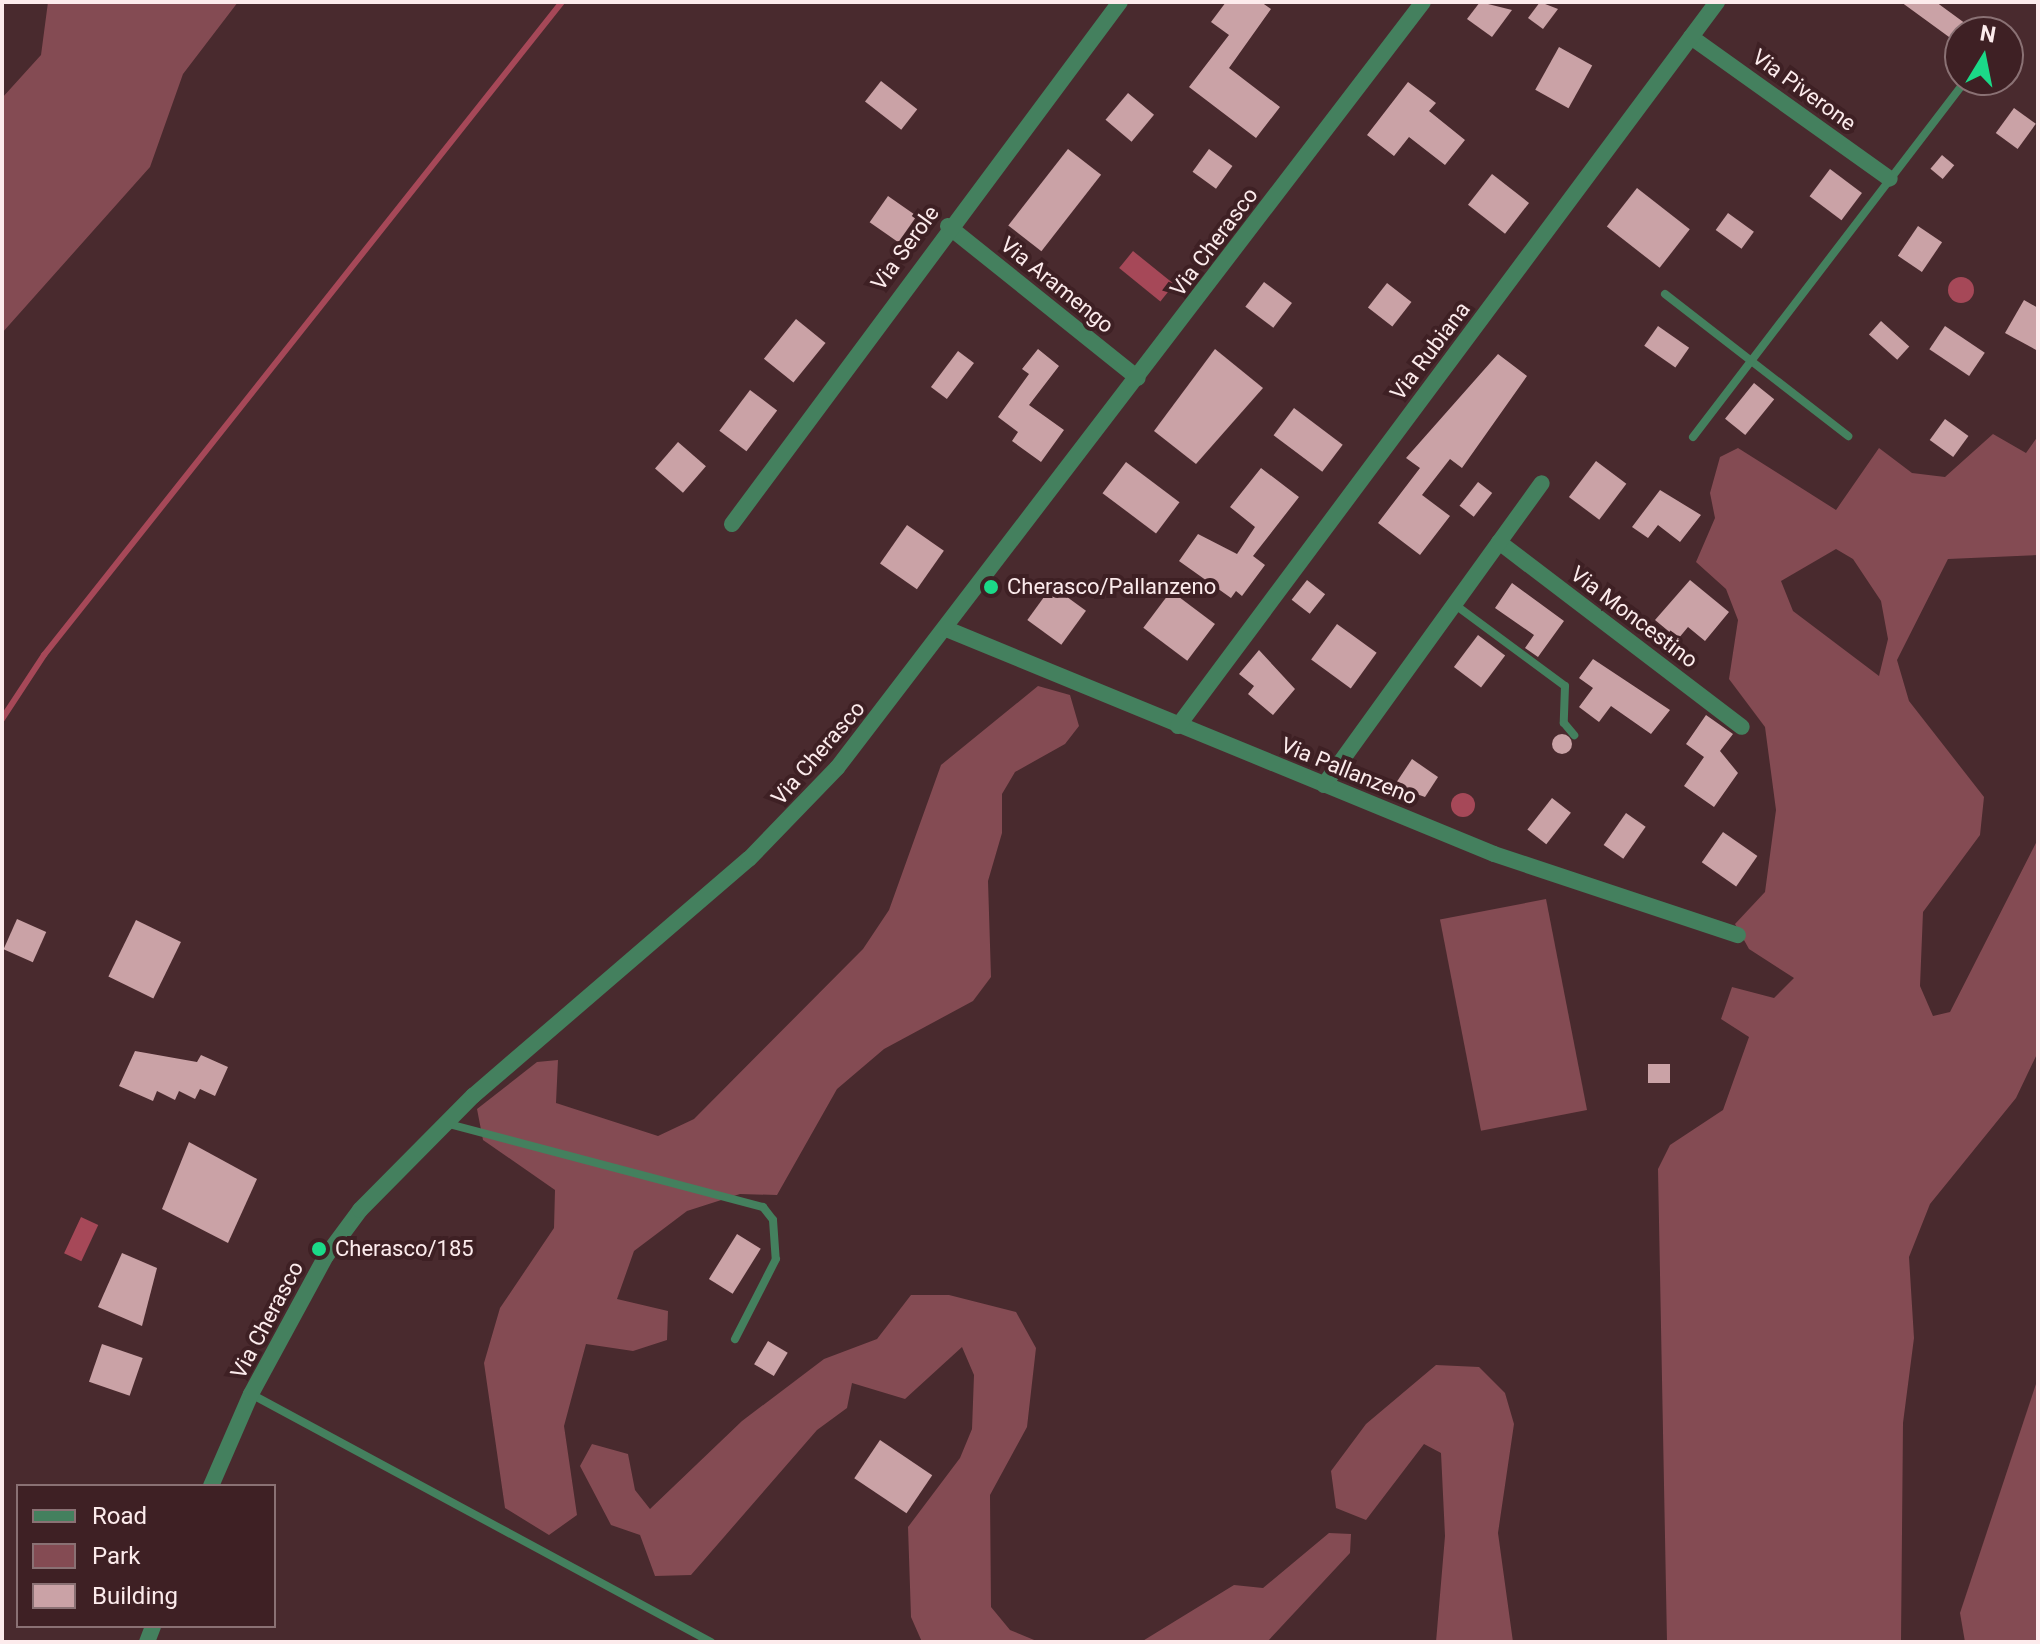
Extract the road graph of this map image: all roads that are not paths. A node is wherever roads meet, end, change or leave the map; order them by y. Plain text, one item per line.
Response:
1 (1120, 2) edge
2 (1423, 2) edge
3 (1717, 2) edge
4 (1691, 37) junction
5 (1954, 96) edge
6 (1890, 179) junction
7 (948, 226) junction
8 (1665, 294) dead end
9 (1750, 362) junction
10 (1138, 378) junction
11 (1848, 436) dead end
12 (1693, 437) dead end
13 (1542, 483) dead end
14 (732, 524) dead end
15 (1499, 542) junction
16 (1454, 604) junction
17 (949, 630) junction
18 (1178, 726) junction
19 (1742, 727) dead end
20 (1574, 735) dead end
21 (1324, 785) junction
22 (1738, 935) dead end
23 (444, 1123) junction
24 (735, 1339) dead end
25 (251, 1394) junction
26 (212, 1484) edge
27 (711, 1642) edge

1 - 7 street, Via Serole
2 - 10 street, Via Cherasco
3 - 4 street, Via Rubiana
4 - 6 street, Via Piverone
4 - 18 street, Via Rubiana
5 - 6 lane
6 - 9 lane
7 - 10 street, Via Aramengo
7 - 14 street, Via Serole
8 - 9 lane
9 - 11 lane
9 - 12 lane
10 - 17 street, Via Cherasco
13 - 15 street
15 - 16 street
15 - 19 street, Via Moncestino
16 - 20 lane
16 - 21 street
17 - 18 street, Via Pallanzeno
17 - 23 street, Via Cherasco
18 - 21 street, Via Pallanzeno
21 - 22 street, Via Pallanzeno
23 - 24 lane
23 - 25 street, Via Cherasco
25 - 26 street, Via Cherasco
25 - 27 lane

